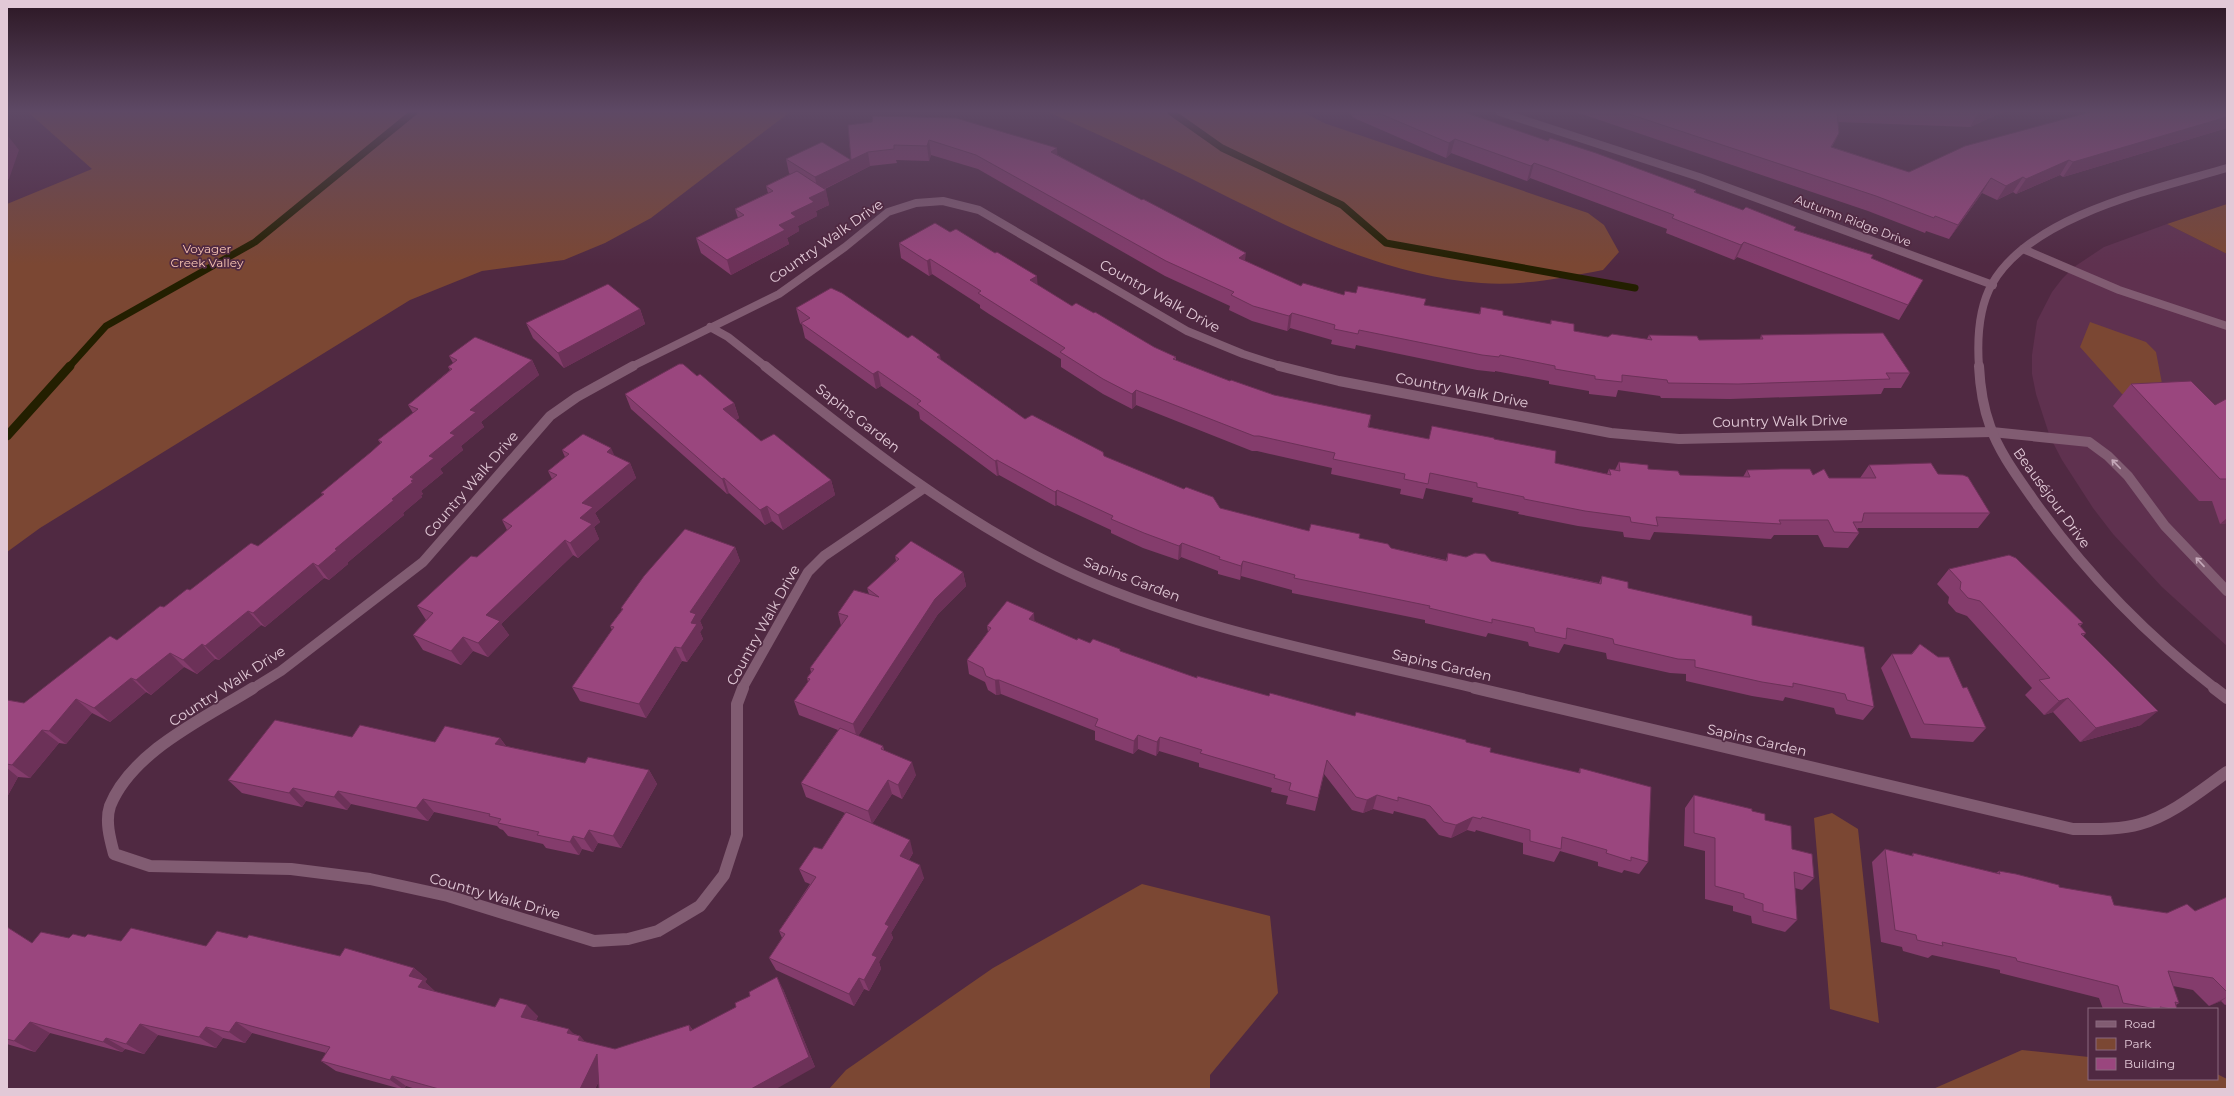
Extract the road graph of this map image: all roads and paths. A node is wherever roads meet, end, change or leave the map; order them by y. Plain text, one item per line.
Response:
1 (1657, 163) edge
2 (2227, 168) edge
3 (2024, 249) junction
4 (1993, 285) junction
5 (2227, 326) edge
6 (710, 327) junction
7 (1992, 432) junction
8 (924, 488) junction
9 (2227, 591) edge
10 (2227, 698) edge
11 (2227, 772) edge

1 - 4 street, Autumn Ridge Drive
2 - 3 street, Beauséjour Drive
3 - 4 street, Beauséjour Drive
3 - 5 street
4 - 7 street, Beauséjour Drive
6 - 7 street, Country Walk Drive
6 - 8 street, Sapins Garden
6 - 8 street, Country Walk Drive
9 -> 7 street, Country Walk Drive
7 - 10 street, Beauséjour Drive
8 - 11 street, Sapins Garden

